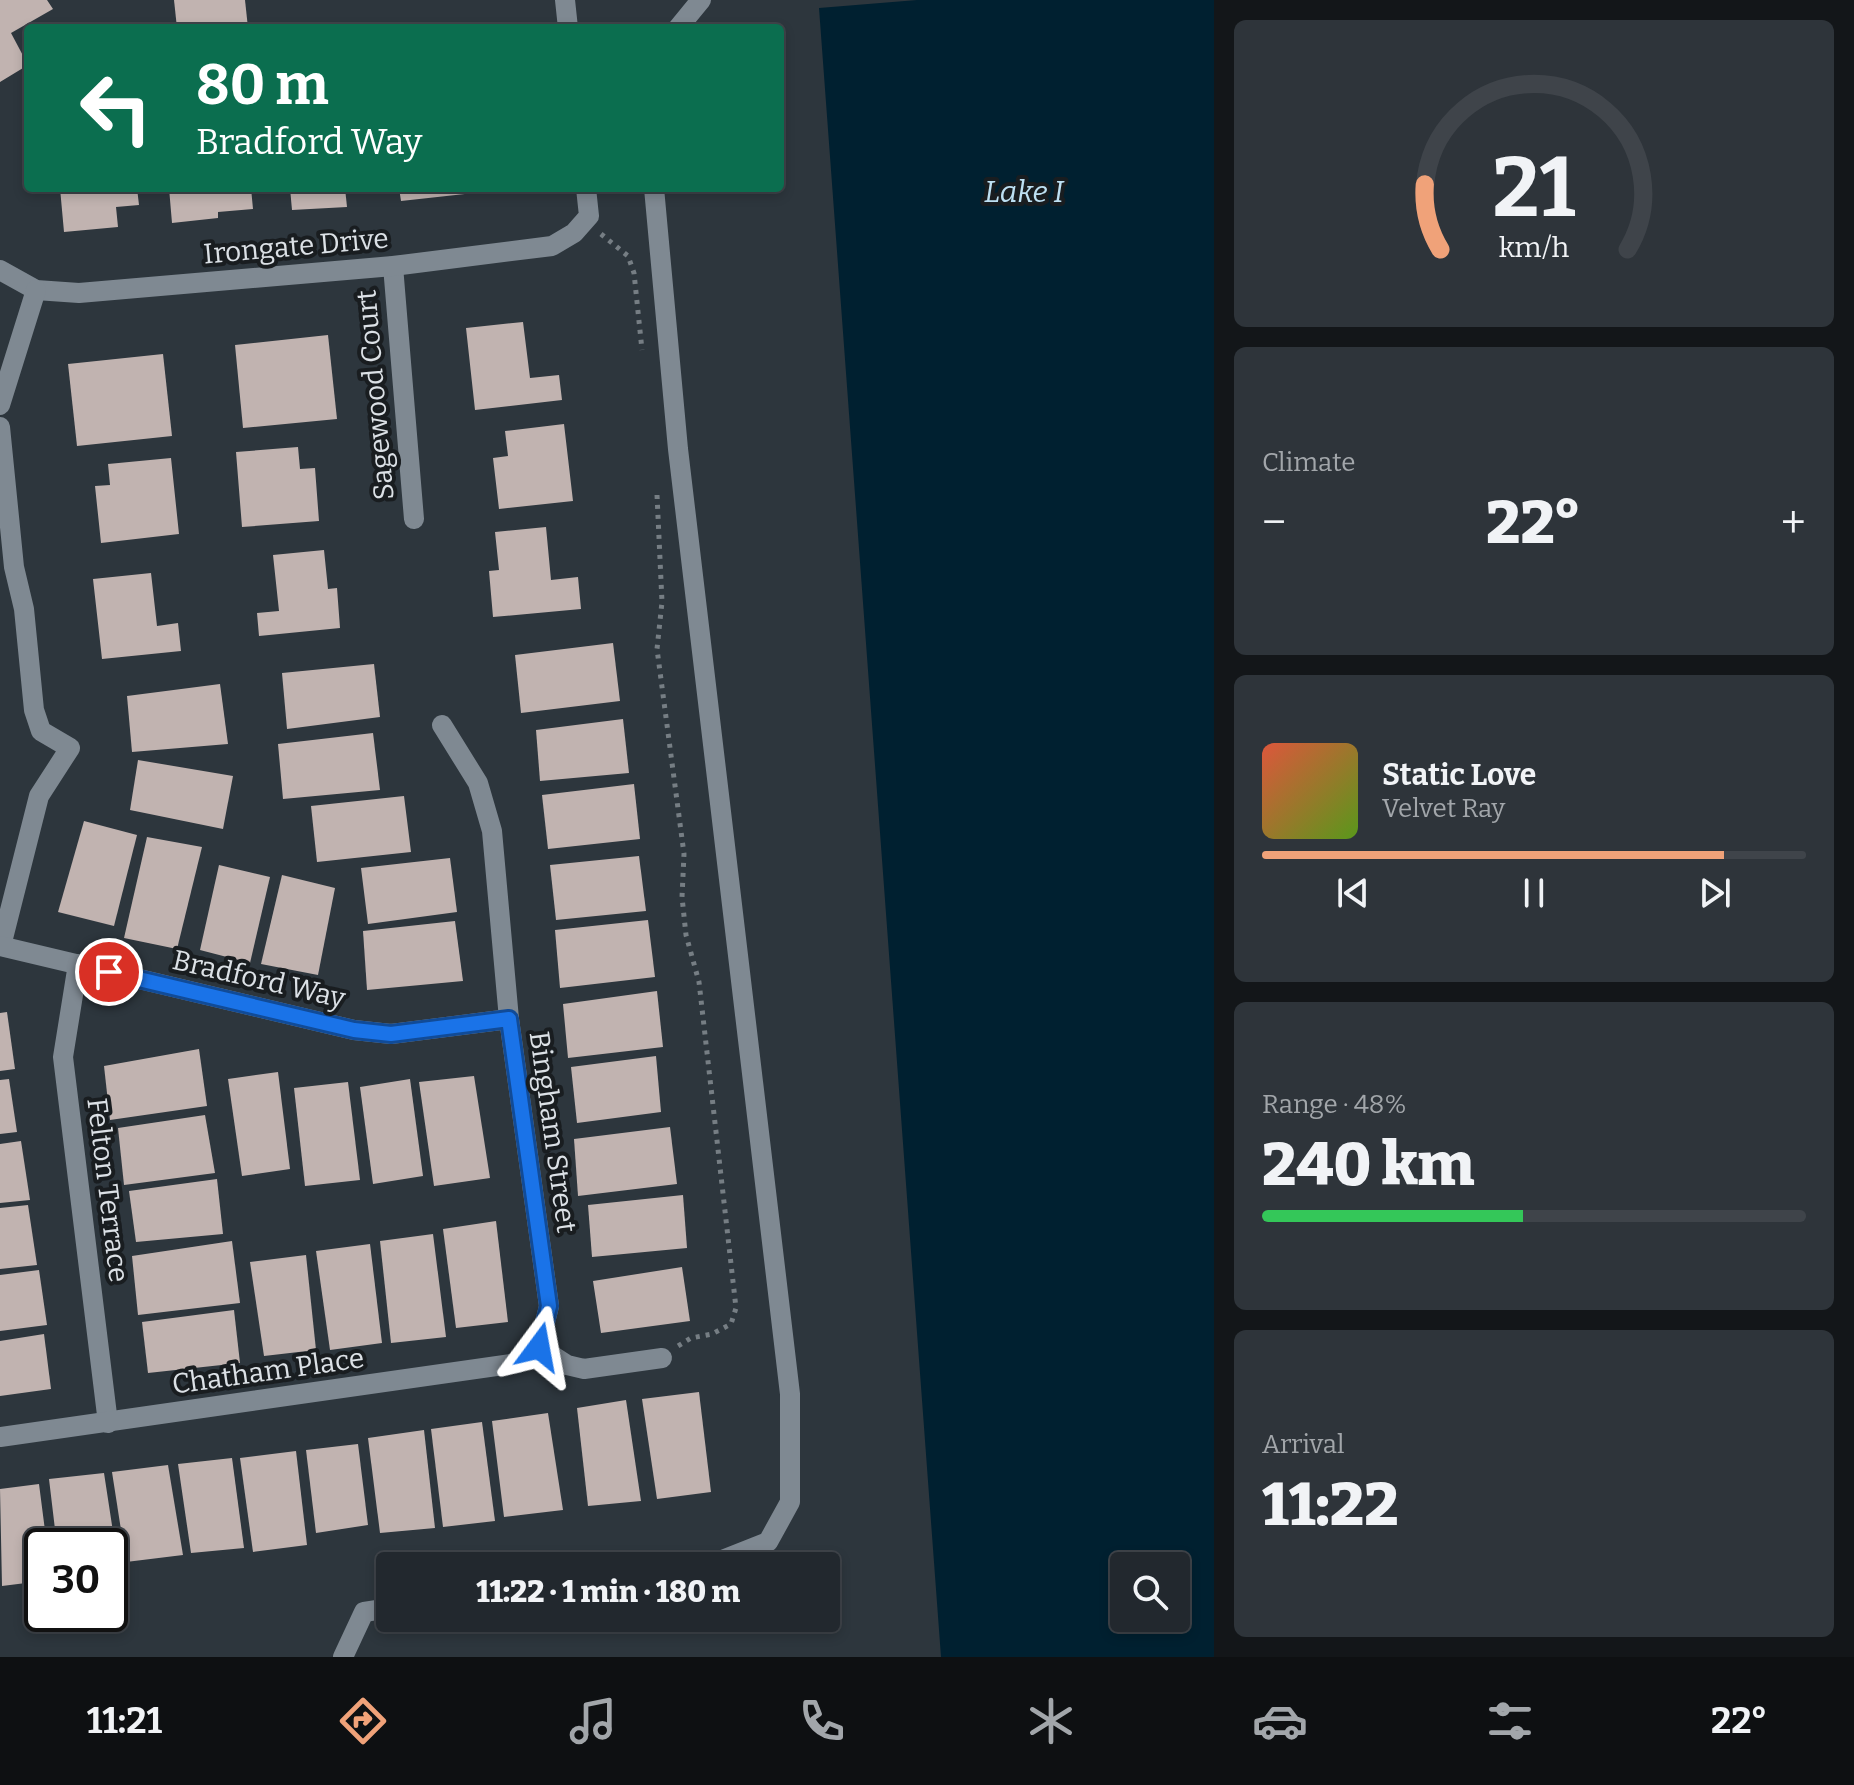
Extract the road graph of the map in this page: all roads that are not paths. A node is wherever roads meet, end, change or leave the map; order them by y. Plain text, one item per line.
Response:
1 (565, 0) edge
2 (701, 0) edge
3 (568, 24) edge
4 (681, 24) edge
5 (586, 192) edge
6 (654, 192) edge
7 (393, 266) junction
8 (0, 270) edge
9 (36, 290) junction
10 (0, 405) edge
11 (0, 427) edge
12 (414, 519) dead end
13 (442, 725) dead end
14 (0, 946) edge
15 (78, 964) junction
16 (509, 1019) junction
17 (539, 1347) junction
18 (662, 1358) road end
19 (108, 1423) junction
20 (0, 1437) edge
21 (743, 1552) edge
22 (376, 1610) edge
23 (343, 1657) edge

1 - 3 street
2 - 4 street
5 - 7 street, Irongate Drive
6 - 21 street
7 - 9 street, Irongate Drive
7 - 12 street, Sagewood Court
8 - 9 street, Irongate Drive
9 - 10 street
11 - 14 street
13 - 16 street, Bingham Street
14 - 15 street, Bradford Way
15 - 16 street, Bradford Way
15 - 19 street, Felton Terrace
16 - 17 street, Bingham Street
17 - 18 street
17 - 19 street, Chatham Place
19 - 20 street, Chatham Place
22 - 23 street

